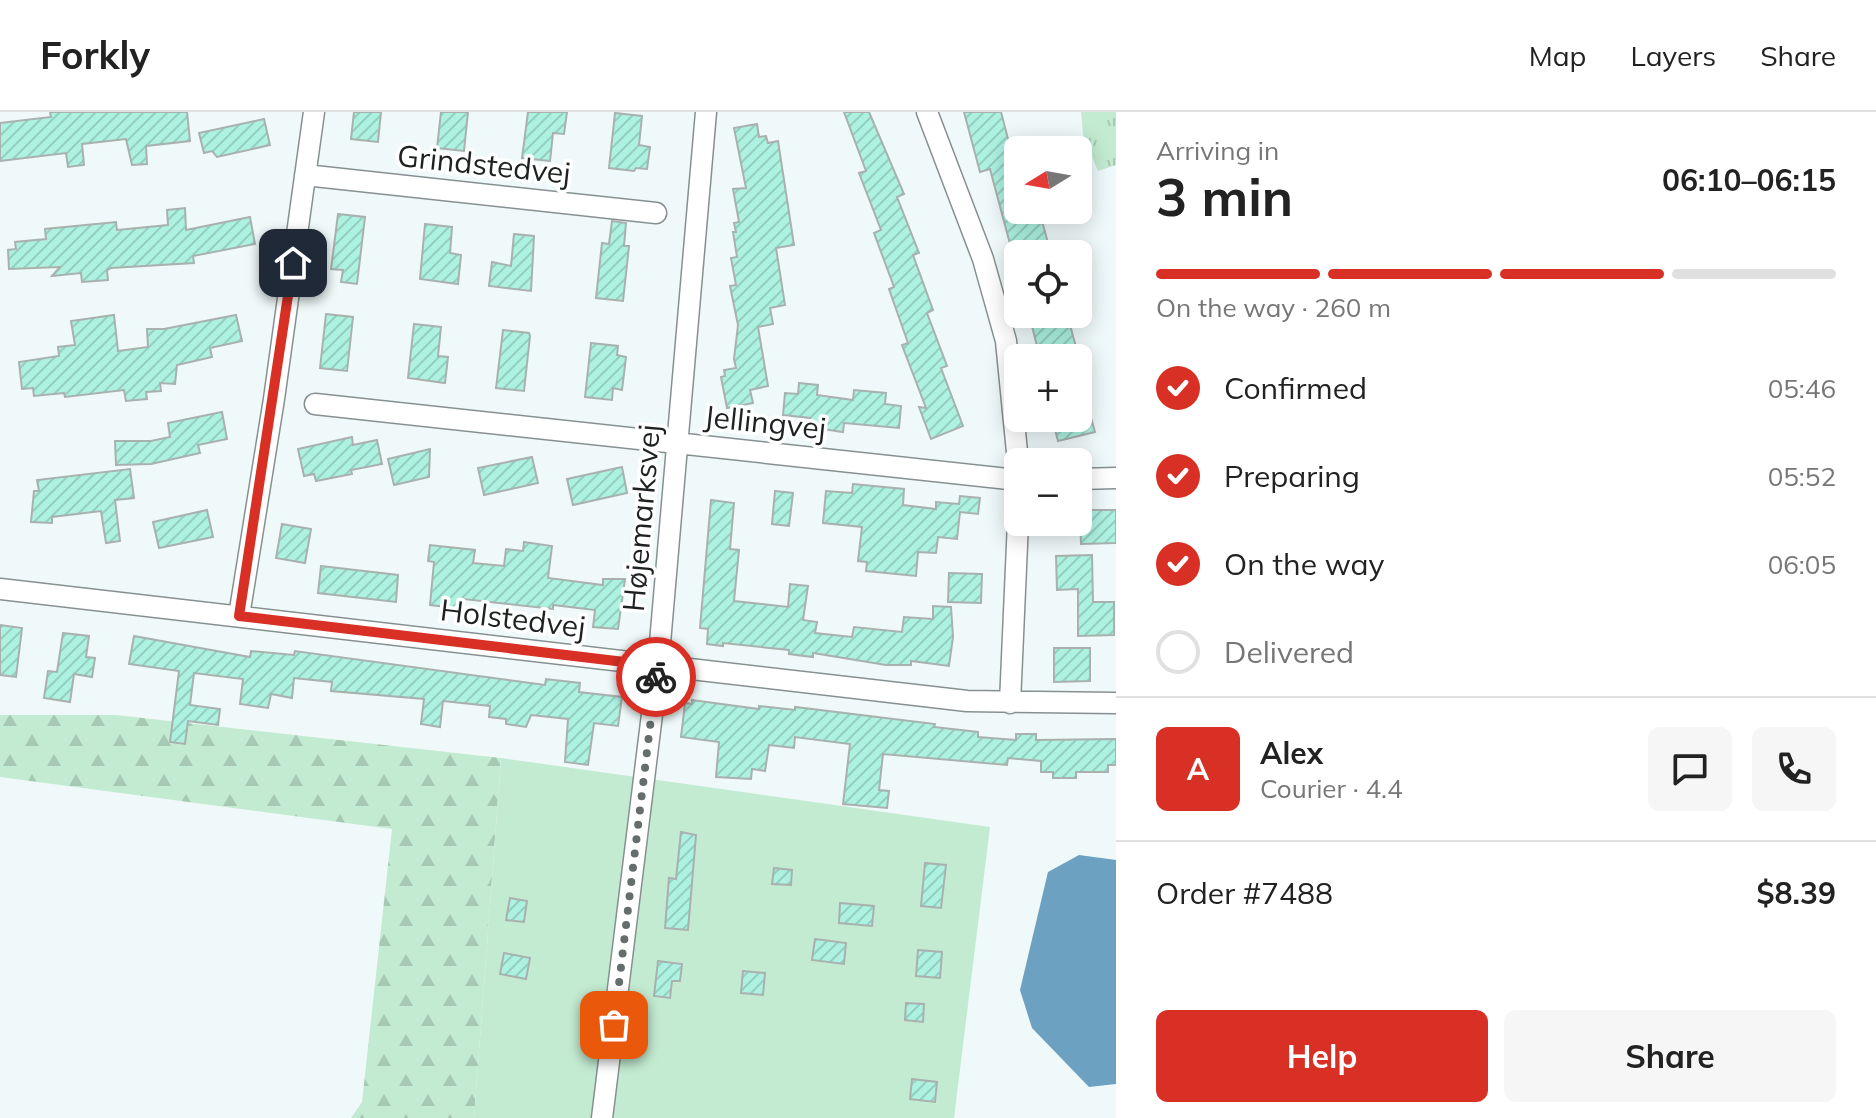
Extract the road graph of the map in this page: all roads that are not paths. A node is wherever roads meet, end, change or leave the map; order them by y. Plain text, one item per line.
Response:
1 (314, 112) edge
2 (706, 112) edge
3 (927, 112) edge
4 (305, 175) junction
5 (656, 213) dead end
6 (315, 404) dead end
7 (678, 443) junction
8 (1017, 448) edge
9 (1004, 478) edge
10 (1116, 478) edge
11 (1092, 479) edge
12 (1017, 536) edge
13 (0, 589) edge
14 (239, 616) junction
15 (658, 666) junction
16 (1010, 703) junction
17 (1116, 703) edge
18 (602, 1118) edge

1 - 4 street
2 - 7 street, Højemarksvej
3 - 8 street
4 - 5 street, Grindstedvej
4 - 14 street
6 - 7 street, Jellingvej
7 - 9 street, Jellingvej
7 - 15 street, Højemarksvej
10 - 11 street
12 - 16 street
13 - 14 street, Holstedvej
14 - 15 street, Holstedvej
15 - 16 street, Holstedvej
15 - 18 street, Højemarksvej
16 - 17 street, Holstedvej

